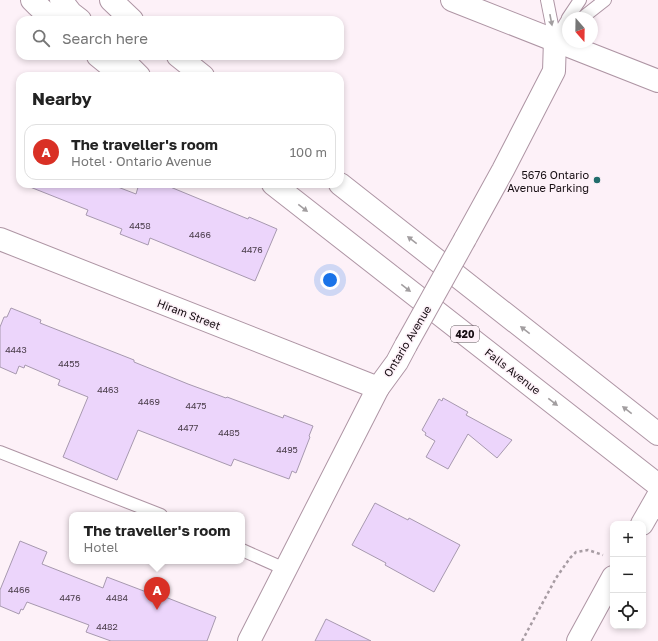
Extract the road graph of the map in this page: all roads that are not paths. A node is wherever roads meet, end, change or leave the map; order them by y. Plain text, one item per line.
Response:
1 (32, 0) edge
2 (61, 0) edge
3 (111, 0) edge
4 (452, 0) edge
5 (547, 0) edge
6 (580, 0) edge
7 (605, 0) edge
8 (572, 12) edge
9 (590, 12) edge
10 (49, 16) edge
11 (75, 16) edge
12 (128, 16) edge
13 (561, 35) edge
14 (103, 60) edge
15 (123, 60) edge
16 (183, 60) edge
17 (120, 72) edge
18 (135, 72) edge
19 (198, 72) edge
20 (658, 82) edge
21 (344, 187) edge
22 (277, 188) edge
23 (0, 239) edge
24 (378, 388) junction
25 (658, 434) edge
26 (0, 452) edge
27 (658, 484) edge
28 (153, 512) edge
29 (245, 551) edge
30 (286, 569) junction
31 (610, 582) edge
32 (249, 641) edge
33 (578, 641) edge

1 - 10 main road
2 - 11 main road
3 - 12 main road
4 - 13 main road
5 -> 13 lane
6 - 8 lane
7 - 9 lane
13 - 20 main road
13 - 24 main road, Ontario Avenue, bridge
14 - 17 main road
15 - 18 main road
16 - 19 main road
25 -> 21 main road
22 -> 27 main road, Falls Avenue / 420
23 - 24 main road, Hiram Street
24 - 30 main road, Ontario Avenue
26 - 28 lane
29 - 30 lane
30 - 32 main road, Ontario Avenue
31 - 33 main road

